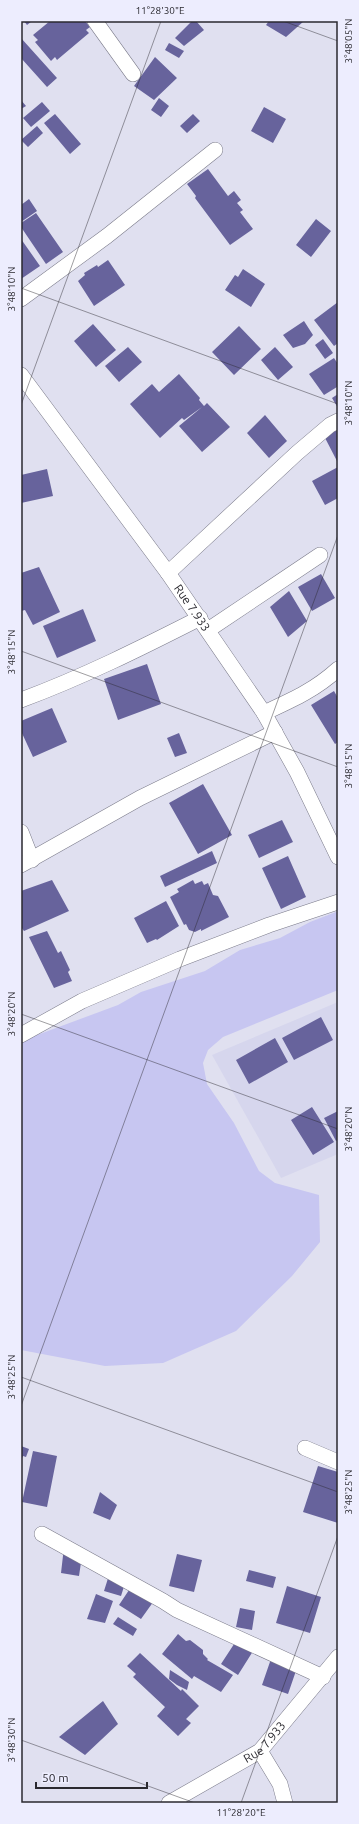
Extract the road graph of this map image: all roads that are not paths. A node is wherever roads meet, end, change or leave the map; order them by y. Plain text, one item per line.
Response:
1 (95, 21) edge
2 (133, 74) dead end
3 (215, 150) dead end
4 (21, 299) edge
5 (21, 375) edge
6 (338, 421) edge
7 (320, 555) dead end
8 (168, 573) junction
9 (204, 624) junction
10 (338, 669) edge
11 (21, 700) edge
12 (264, 713) junction
13 (275, 732) junction
14 (21, 832) edge
15 (338, 857) edge
16 (26, 862) edge
17 (338, 902) edge
18 (21, 1035) edge
19 (305, 1448) dead end
20 (338, 1462) edge
21 (42, 1534) dead end
22 (338, 1657) edge
23 (323, 1677) junction
24 (260, 1751) junction
25 (169, 1803) edge
26 (285, 1803) edge

1 - 2 street
3 - 4 street
5 - 8 street, Rue 7.933
6 - 8 street
7 - 9 street
8 - 9 street, Rue 7.933
9 - 11 street
9 - 12 street, Rue 7.933
10 - 12 street
12 - 13 street, Rue 7.933
13 - 15 street, Rue 7.933
13 - 16 street
14 - 16 street
17 - 18 street
19 - 20 street
21 - 23 street
22 - 23 street, Rue 7.933
23 - 24 street, Rue 7.933
24 - 25 street, Rue 7.933
24 - 26 street

